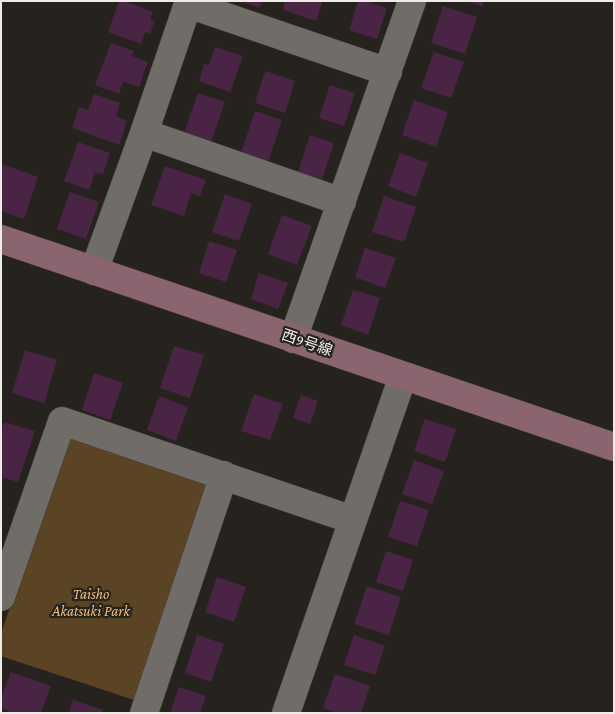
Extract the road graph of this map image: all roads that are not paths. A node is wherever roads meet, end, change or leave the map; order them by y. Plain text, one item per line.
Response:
1 (412, 1) edge
2 (189, 2) edge
3 (388, 72) junction
4 (144, 134) junction
5 (342, 202) junction
6 (1, 239) edge
7 (94, 271) junction
8 (293, 339) junction
9 (403, 376) junction
10 (614, 447) edge
11 (224, 475) junction
12 (353, 520) junction
13 (1, 597) edge
14 (144, 713) edge
15 (286, 713) edge

1 - 3 street
2 - 3 street
2 - 4 street
3 - 5 street
4 - 5 street
4 - 7 street
5 - 8 street
6 - 7 street, 西9号線
7 - 8 street, 西9号線
8 - 9 street, 西9号線
9 - 10 street, 西9号線
9 - 12 street
11 - 12 street
11 - 13 street
11 - 14 street
12 - 15 street

